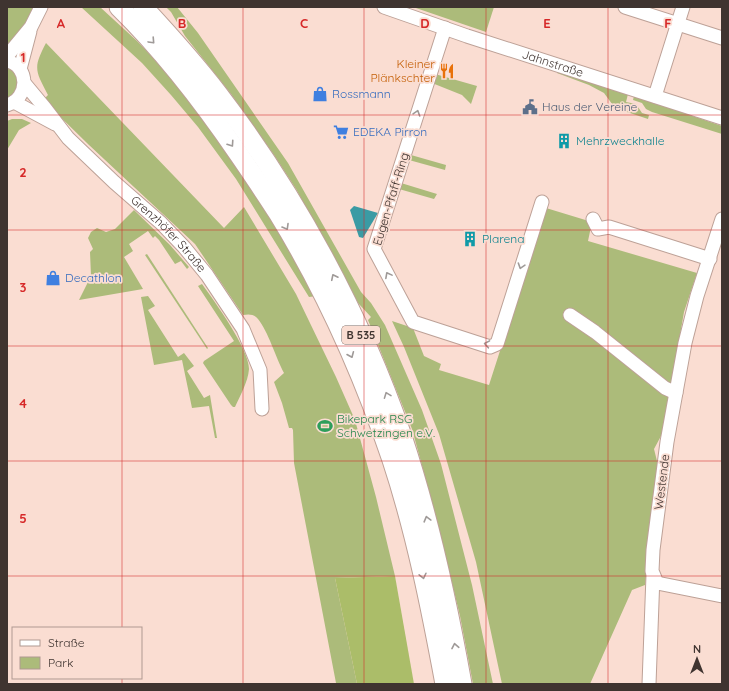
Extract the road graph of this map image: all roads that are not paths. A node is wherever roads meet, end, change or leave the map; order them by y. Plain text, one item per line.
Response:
1 (41, 7) edge
2 (119, 7) edge
3 (143, 7) edge
4 (384, 7) edge
5 (625, 7) edge
6 (683, 7) edge
7 (678, 24) junction
8 (31, 27) junction
9 (445, 28) junction
10 (722, 38) edge
11 (7, 56) edge
12 (7, 62) edge
13 (20, 69) junction
14 (24, 84) junction
15 (655, 96) junction
16 (11, 103) edge
17 (722, 118) edge
18 (58, 126) junction
19 (542, 202) dead end
20 (593, 219) dead end
21 (722, 219) edge
22 (710, 259) junction
23 (570, 315) dead end
24 (676, 393) junction
25 (262, 409) dead end
26 (652, 573) junction
27 (722, 596) edge
28 (445, 684) edge
29 (462, 684) edge
30 (649, 684) edge

1 - 8 street
2 -> 28 highway, B 535
29 -> 3 highway, B 535
4 - 9 street, Jahnstraße
5 - 7 street
6 - 7 street
7 - 10 street
7 - 15 street
8 - 11 street
8 - 13 street
9 - 15 street, Jahnstraße
19 -> 9 street, Eugen-Pfaff-Ring
12 - 13 street
13 - 14 street
14 - 16 street, Grenzhöfer Straße
14 - 18 street
15 - 17 street, Jahnstraße
16 - 18 street, Grenzhöfer Straße
18 - 25 street, Grenzhöfer Straße
20 - 22 street
21 - 22 street, Westende
22 - 24 street, Westende
23 - 24 street
24 - 26 street, Westende
26 - 27 street
26 - 30 street, Westende

